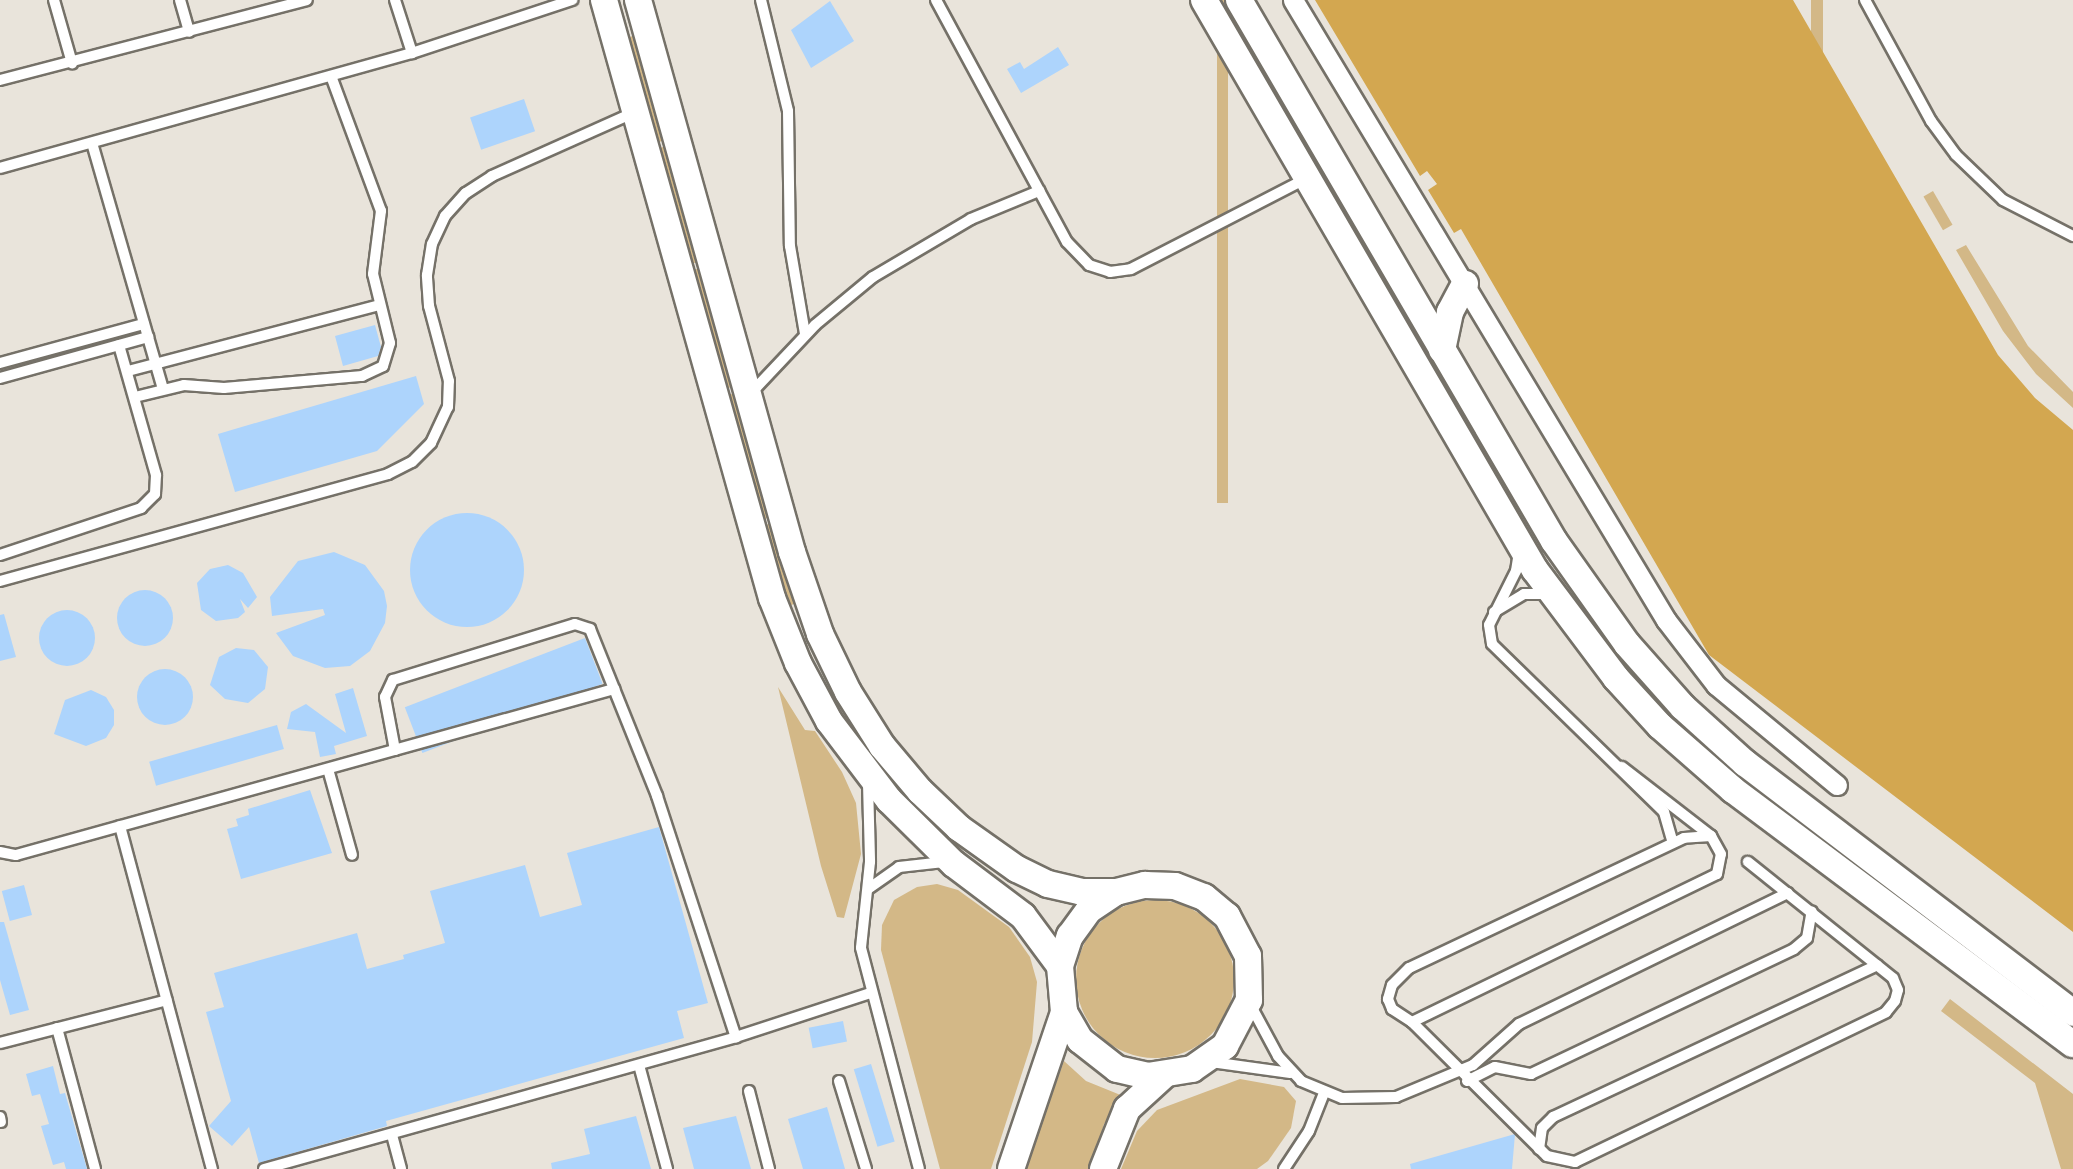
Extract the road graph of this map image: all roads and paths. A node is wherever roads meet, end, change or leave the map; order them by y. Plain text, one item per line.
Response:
1 (54, 0) edge
2 (180, 0) edge
3 (307, 0) edge
4 (395, 0) edge
5 (604, 0) edge
6 (638, 0) edge
7 (761, 0) edge
8 (936, 0) edge
9 (1204, 0) edge
10 (1240, 0) edge
11 (1293, 0) edge
12 (1865, 0) edge
13 (572, 1) edge
14 (189, 32) junction
15 (412, 53) junction
16 (72, 63) junction
17 (331, 76) junction
18 (0, 80) edge
19 (635, 112) junction
20 (92, 143) junction
21 (0, 168) edge
22 (1307, 178) junction
23 (1040, 191) junction
24 (2073, 236) edge
25 (1465, 284) junction
26 (379, 305) junction
27 (144, 324) junction
28 (805, 334) junction
29 (148, 337) junction
30 (119, 345) junction
31 (1442, 350) junction
32 (0, 363) edge
33 (156, 363) junction
34 (128, 371) junction
35 (0, 378) edge
36 (163, 389) junction
37 (748, 396) junction
38 (135, 397) junction
39 (1470, 460) junction
40 (1554, 541) junction
41 (1521, 545) junction
42 (0, 555) edge
43 (0, 581) edge
44 (1552, 594) junction
45 (1493, 612) junction
46 (784, 633) junction
47 (614, 689) junction
48 (395, 750) junction
49 (1622, 767) junction
50 (328, 769) junction
51 (902, 771) junction
52 (868, 776) junction
53 (1837, 785) dead end
54 (120, 826) junction
55 (1711, 836) junction
56 (1673, 843) junction
57 (0, 852) edge
58 (352, 855) dead end
59 (1748, 862) dead end
60 (954, 864) junction
61 (868, 889) junction
62 (1116, 892) junction
63 (1788, 893) junction
64 (1812, 911) junction
65 (1877, 964) junction
66 (1060, 966) junction
67 (1995, 970) junction
68 (871, 993) junction
69 (167, 1000) junction
70 (1249, 1000) junction
71 (1064, 1013) junction
72 (2073, 1013) edge
73 (1412, 1022) junction
74 (58, 1028) junction
75 (736, 1037) junction
76 (0, 1043) edge
77 (2073, 1044) edge
78 (1494, 1047) junction
79 (1205, 1062) junction
80 (639, 1065) junction
81 (1502, 1067) junction
82 (1459, 1072) junction
83 (1290, 1073) junction
84 (1163, 1076) junction
85 (839, 1081) dead end
86 (1466, 1081) junction
87 (749, 1091) dead end
88 (1324, 1093) junction
89 (392, 1135) junction
90 (1539, 1149) junction
91 (302, 1164) edge
92 (95, 1169) edge
93 (212, 1169) edge
94 (264, 1169) edge
95 (401, 1169) edge
96 (667, 1169) edge
97 (769, 1169) edge
98 (866, 1169) edge
99 (919, 1169) edge
100 (1012, 1169) edge
101 (1102, 1169) edge
102 (1284, 1169) edge

1 - 16 lane
2 - 14 lane
3 - 14 lane
4 - 15 lane
5 - 19 main road
6 - 37 main road
7 - 28 lane
8 - 23 lane
9 - 22 main road
10 - 31 main road
11 - 25 street
12 - 24 lane
13 - 15 lane
14 - 16 lane
15 - 17 lane
16 - 18 lane
17 - 20 lane
17 - 26 lane
19 - 43 lane
19 - 46 main road
20 - 21 lane
20 - 27 lane
22 - 23 lane
22 - 39 main road
23 - 28 lane
25 - 31 main road
25 - 53 street
26 - 33 lane
26 - 36 lane
27 - 29 lane
27 - 32 lane
28 - 37 lane
29 - 30 lane
29 - 33 lane
30 - 34 lane
30 - 35 lane
31 - 40 main road
33 - 34 lane
33 - 36 lane
34 - 38 lane
36 - 38 lane
37 - 51 main road
38 - 42 lane
39 - 40 main road
39 - 41 main road
40 - 67 main road
41 - 44 main road
41 - 45 lane
44 - 45 lane
44 - 67 main road
45 - 49 lane
46 - 51 main road
46 - 52 main road
47 - 48 lane
47 - 48 lane
47 - 75 lane
48 - 50 lane
49 - 55 lane
49 - 56 lane
50 - 54 lane
50 - 58 lane
51 - 62 main road
52 - 60 main road
52 - 61 lane
54 - 57 lane
54 - 69 lane
55 - 56 lane
55 - 73 lane
56 - 73 lane
59 - 63 lane
60 - 61 lane
60 - 66 main road
61 - 68 lane
62 - 66 main road
62 - 70 main road
63 - 64 lane
63 - 78 lane
64 - 65 lane
64 - 81 lane
65 - 90 lane
65 - 90 lane
66 - 71 main road
67 - 72 main road
67 - 77 main road
68 - 75 lane
68 - 99 lane
69 - 74 lane
69 - 93 lane
70 - 79 main road
70 - 83 lane
71 - 84 main road
71 - 100 main road
73 - 82 lane
74 - 76 lane
74 - 92 lane
75 - 80 lane
78 - 81 lane
78 - 82 lane
79 - 83 lane
79 - 84 main road
80 - 89 lane
80 - 96 lane
81 - 86 lane
82 - 86 lane
82 - 88 lane
83 - 88 lane
84 - 101 main road
85 - 98 lane
86 - 90 lane
87 - 97 lane
88 - 102 lane
89 - 91 lane
89 - 95 lane
91 - 94 lane

